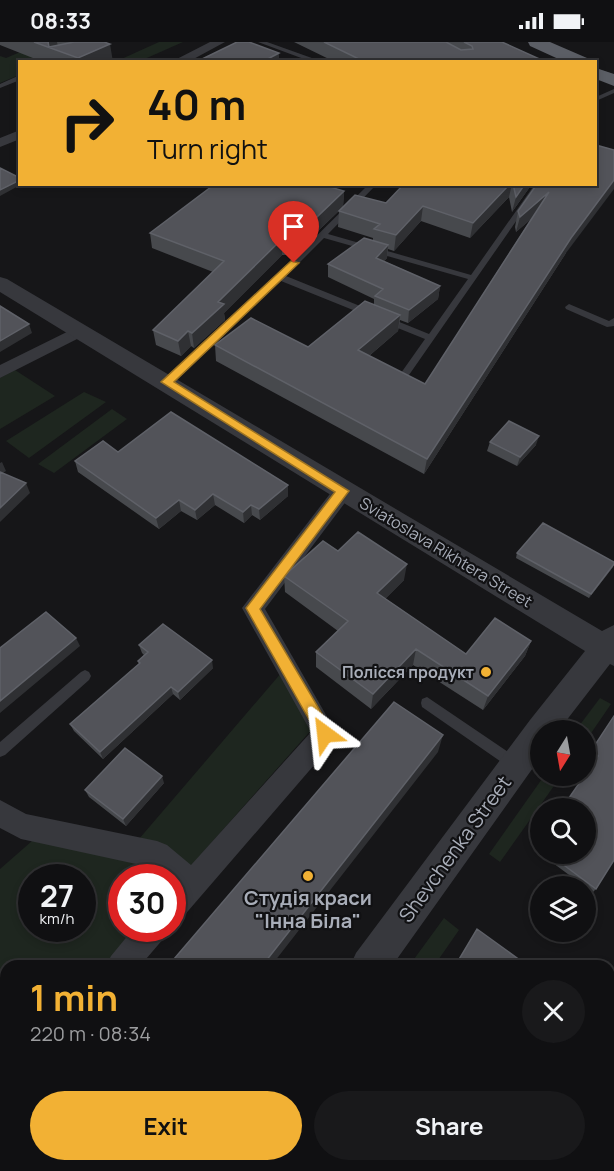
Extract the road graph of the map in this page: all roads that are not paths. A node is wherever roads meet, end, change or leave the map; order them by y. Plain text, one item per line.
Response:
1 (219, 42) edge
2 (261, 42) edge
3 (524, 42) edge
4 (536, 42) edge
5 (181, 60) edge
6 (314, 60) edge
7 (564, 60) edge
8 (576, 60) edge
9 (597, 68) edge
10 (597, 73) edge
11 (614, 76) edge
12 (18, 78) edge
13 (614, 81) edge
14 (0, 86) edge
15 (614, 91) edge
16 (597, 99) edge
17 (18, 135) edge
18 (0, 143) edge
19 (372, 186) edge
20 (537, 186) edge
21 (323, 235) junction
22 (280, 277) junction
23 (472, 278) junction
24 (0, 283) edge
25 (569, 307) dead end
26 (614, 321) edge
27 (79, 331) junction
28 (431, 338) junction
29 (0, 372) edge
30 (406, 374) edge
31 (166, 382) junction
32 (343, 491) junction
33 (611, 646) edge
34 (85, 676) dead end
35 (427, 703) dead end
36 (549, 720) edge
37 (530, 745) edge
38 (0, 751) edge
39 (516, 765) junction
40 (0, 813) edge
41 (194, 884) junction
42 (186, 893) edge
43 (142, 942) edge
44 (126, 960) edge
45 (373, 960) edge

1 - 5 street
2 - 6 lane
3 - 7 highway
4 - 8 highway
9 - 11 highway
10 - 13 highway
12 - 14 lane
15 - 16 lane
17 - 18 street
19 - 21 lane
20 - 23 lane
21 - 22 lane
21 - 23 lane
22 - 28 lane
22 - 31 lane
23 - 28 lane
24 - 27 street, Sviatoslava Rikhtera Street
25 - 26 lane
27 - 29 street
27 - 31 street, Sviatoslava Rikhtera Street
28 - 30 lane
31 - 32 street, Sviatoslava Rikhtera Street
32 - 33 street, Sviatoslava Rikhtera Street
32 - 41 street
33 - 36 street, Shevchenka Street
34 - 38 lane
35 - 39 lane
37 - 39 street, Shevchenka Street
39 - 45 street, Shevchenka Street
40 - 41 street
41 - 42 street
43 - 44 street

